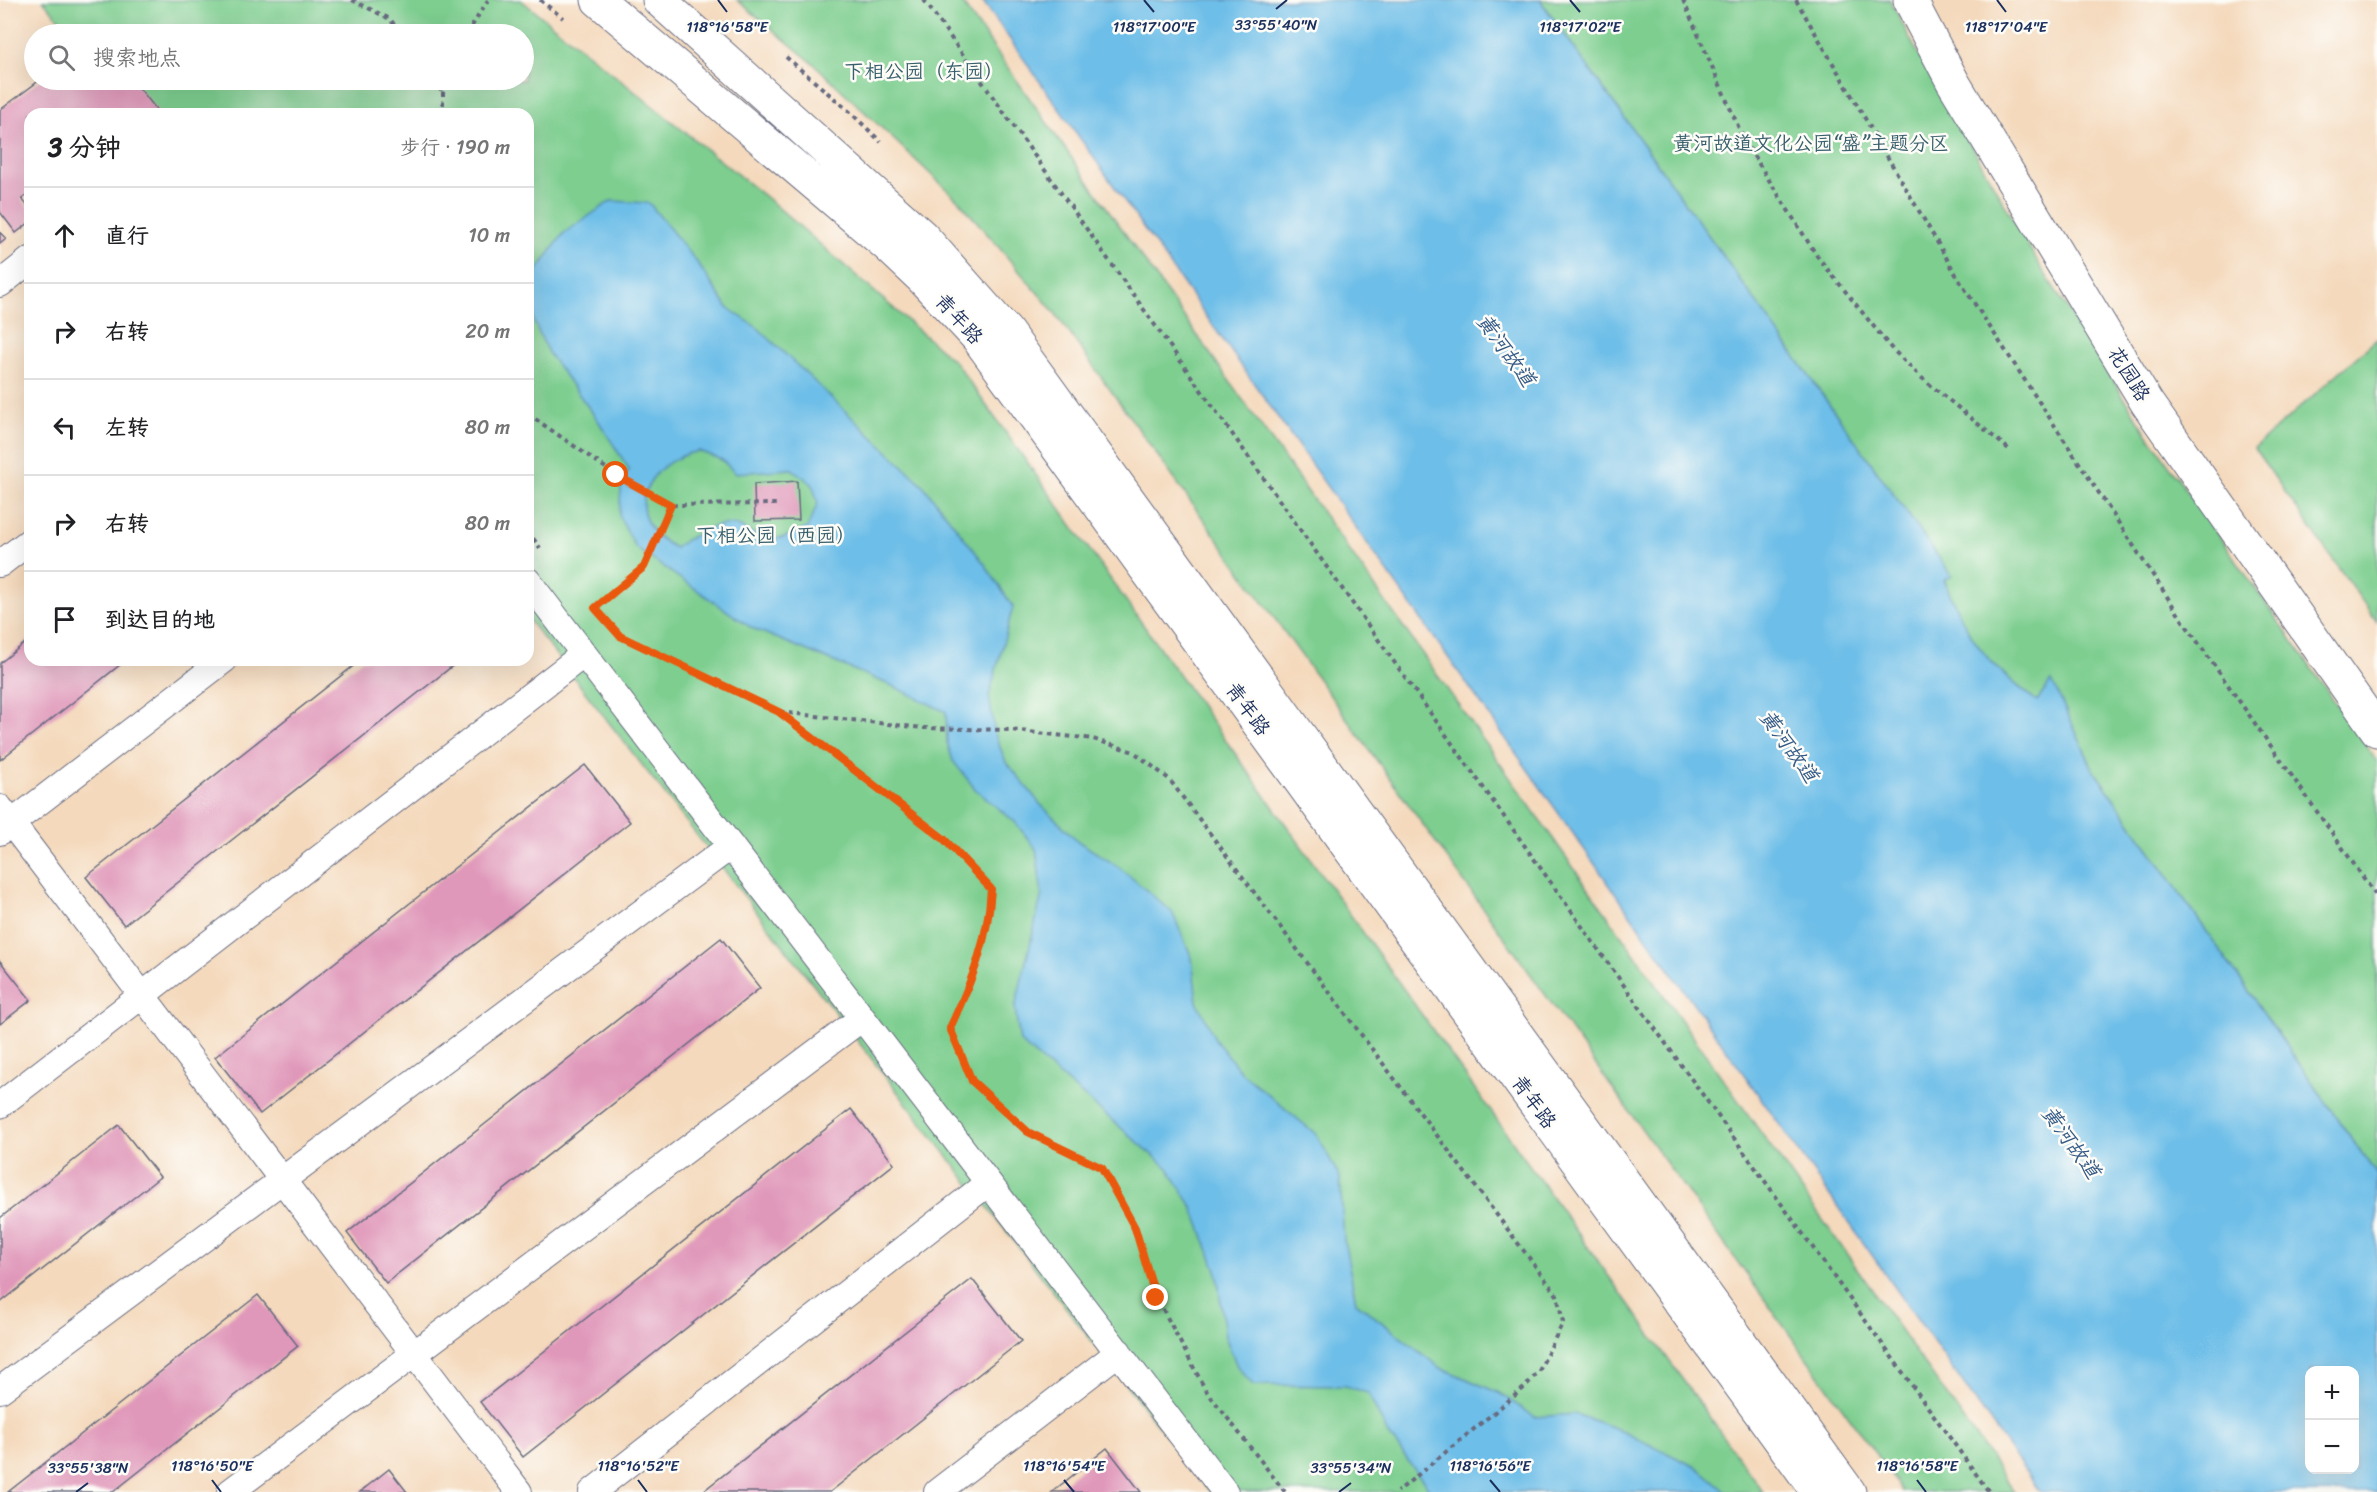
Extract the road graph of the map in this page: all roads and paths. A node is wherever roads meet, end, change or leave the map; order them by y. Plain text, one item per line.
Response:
1 (352, 0) edge
2 (488, 0) edge
3 (598, 0) edge
4 (659, 0) edge
5 (924, 0) edge
6 (1683, 0) edge
7 (1796, 0) edge
8 (1910, 0) edge
9 (394, 24) edge
10 (473, 24) edge
11 (441, 90) edge
12 (444, 90) edge
13 (443, 93) junction
14 (443, 108) edge
15 (24, 265) edge
16 (0, 284) edge
17 (534, 418) edge
18 (2012, 451) dead end
19 (778, 504) dead end
20 (671, 505) junction
21 (534, 539) edge
22 (24, 546) edge
23 (542, 550) dead end
24 (0, 564) edge
25 (534, 589) edge
26 (587, 599) dead end
27 (595, 608) junction
28 (584, 654) junction
29 (216, 666) edge
30 (779, 712) junction
31 (2377, 730) edge
32 (4, 821) edge
33 (731, 846) junction
34 (2377, 897) edge
35 (142, 995) junction
36 (862, 1018) junction
37 (0, 1105) edge
38 (282, 1180) junction
39 (988, 1183) junction
40 (1119, 1352) junction
41 (414, 1354) junction
42 (0, 1390) edge
43 (230, 1492) edge
44 (519, 1492) edge
45 (592, 1492) edge
46 (937, 1492) edge
47 (1225, 1492) edge
48 (1285, 1492) edge
49 (1397, 1492) edge
50 (1818, 1492) edge
51 (1850, 1492) edge
52 (1989, 1492) edge

1 - 9 path
2 - 10 path
3 - 50 street, 青年路
4 - 51 street, 青年路
5 - 52 path
6 - 18 path
7 - 34 path
8 - 31 street, 花园路
11 - 13 path
12 - 13 path
13 - 14 path
15 - 16 lane
17 - 20 path
19 - 20 path
20 - 27 path
21 - 23 path
22 - 24 lane
25 - 28 lane
26 - 27 path
27 - 30 path
28 - 33 lane
28 - 35 lane
29 - 32 lane
30 - 48 path
30 - 49 path
32 - 35 lane
33 - 36 lane
33 - 38 lane
35 - 37 lane
35 - 38 lane
36 - 39 lane
36 - 41 lane
38 - 41 lane
38 - 42 lane
39 - 40 lane
39 - 45 lane
40 - 46 lane
40 - 47 lane
41 - 43 lane
41 - 44 lane

